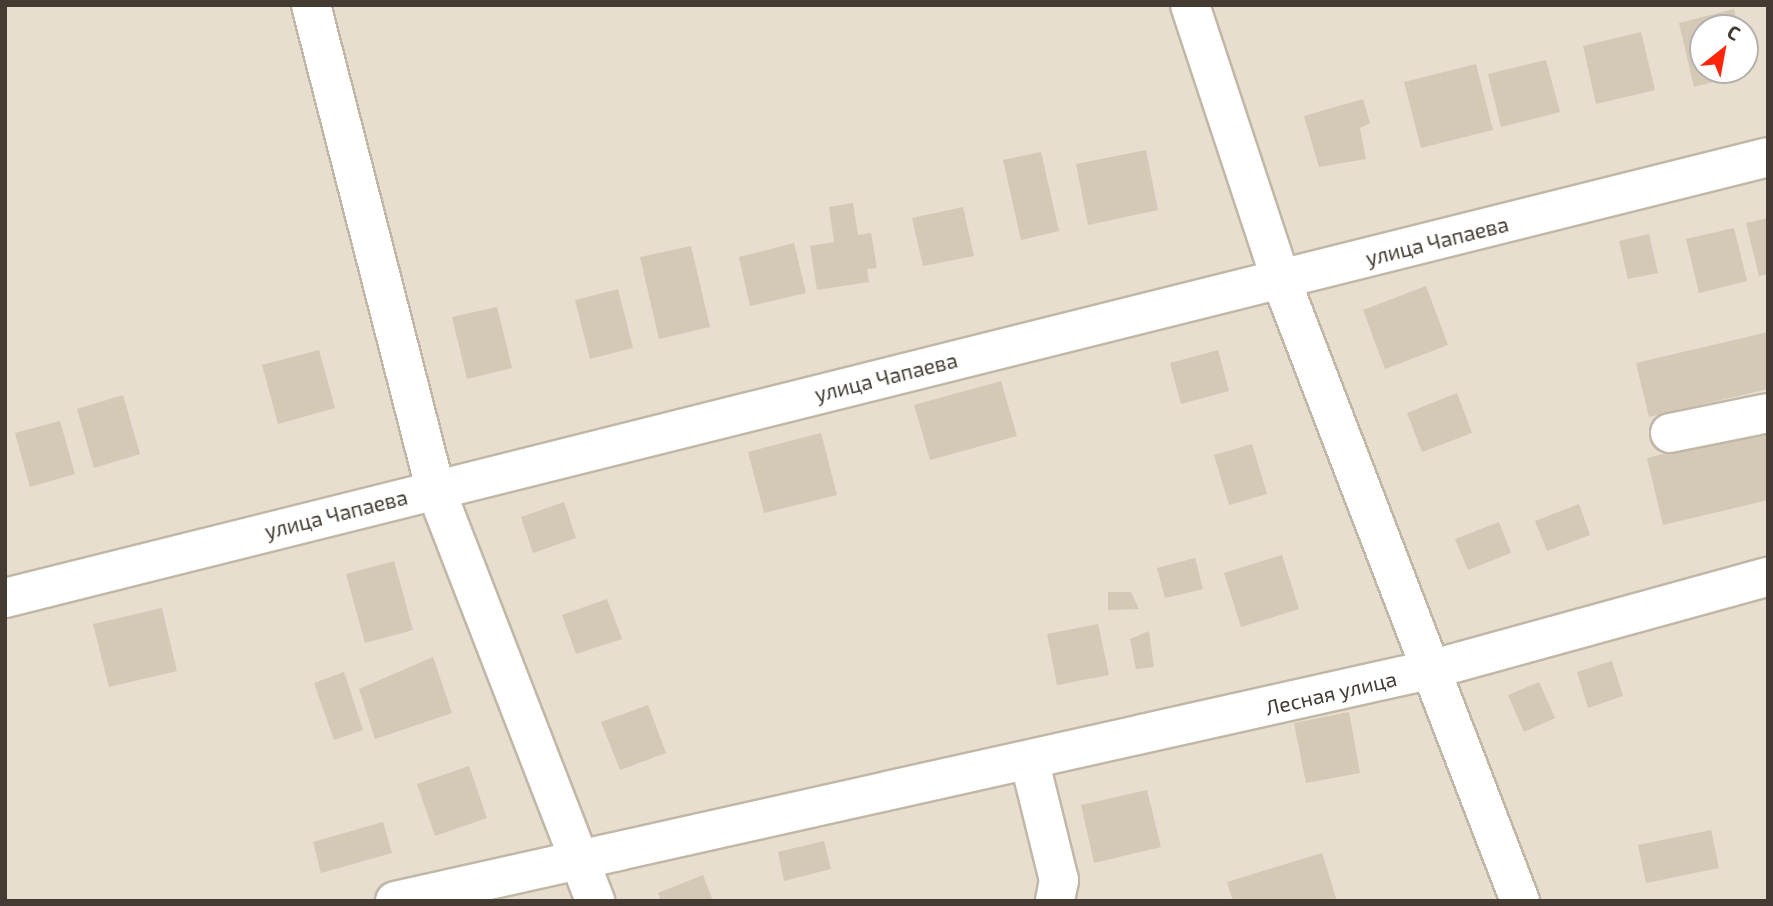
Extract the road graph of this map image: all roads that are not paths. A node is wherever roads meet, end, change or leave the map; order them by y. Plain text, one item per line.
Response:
1 (311, 5) edge
2 (1190, 5) edge
3 (1768, 157) edge
4 (1281, 281) junction
5 (1768, 413) edge
6 (1670, 433) dead end
7 (435, 488) junction
8 (1768, 577) edge
9 (5, 598) edge
10 (1433, 669) junction
11 (1030, 763) junction
12 (580, 858) junction
13 (395, 901) edge
14 (595, 901) edge
15 (1055, 901) edge
16 (1521, 901) edge

1 - 7 street
2 - 4 street
3 - 4 street, улица Чапаева
4 - 7 street, улица Чапаева
4 - 10 street
5 - 6 street
7 - 9 street, улица Чапаева
7 - 12 street
8 - 10 street, Лесная улица
10 - 11 street, Лесная улица
10 - 16 street
11 - 12 street, Лесная улица
11 - 15 street
12 - 13 street, Лесная улица
12 - 14 street

